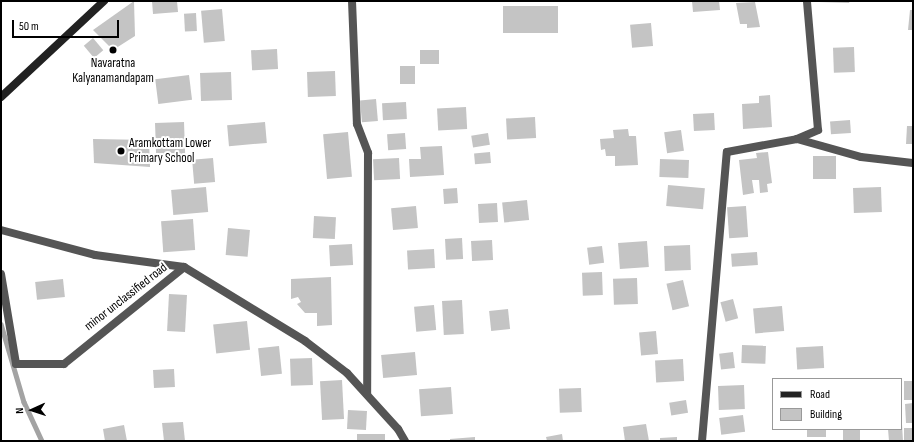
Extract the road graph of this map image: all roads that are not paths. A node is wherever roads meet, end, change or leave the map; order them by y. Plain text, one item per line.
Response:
1 (104, 1) edge
2 (352, 1) edge
3 (807, 1) edge
4 (1, 97) edge
5 (797, 139) junction
6 (913, 163) edge
7 (1, 230) edge
8 (184, 267) junction
9 (1, 274) edge
10 (367, 394) junction
11 (405, 441) edge
12 (702, 441) edge

1 - 4 main road
2 - 10 street
3 - 5 street
5 - 6 street
5 - 12 street
7 - 8 street
8 - 9 street, minor unclassified road
8 - 10 street, minor unclassified road
10 - 11 street, minor unclassified road

